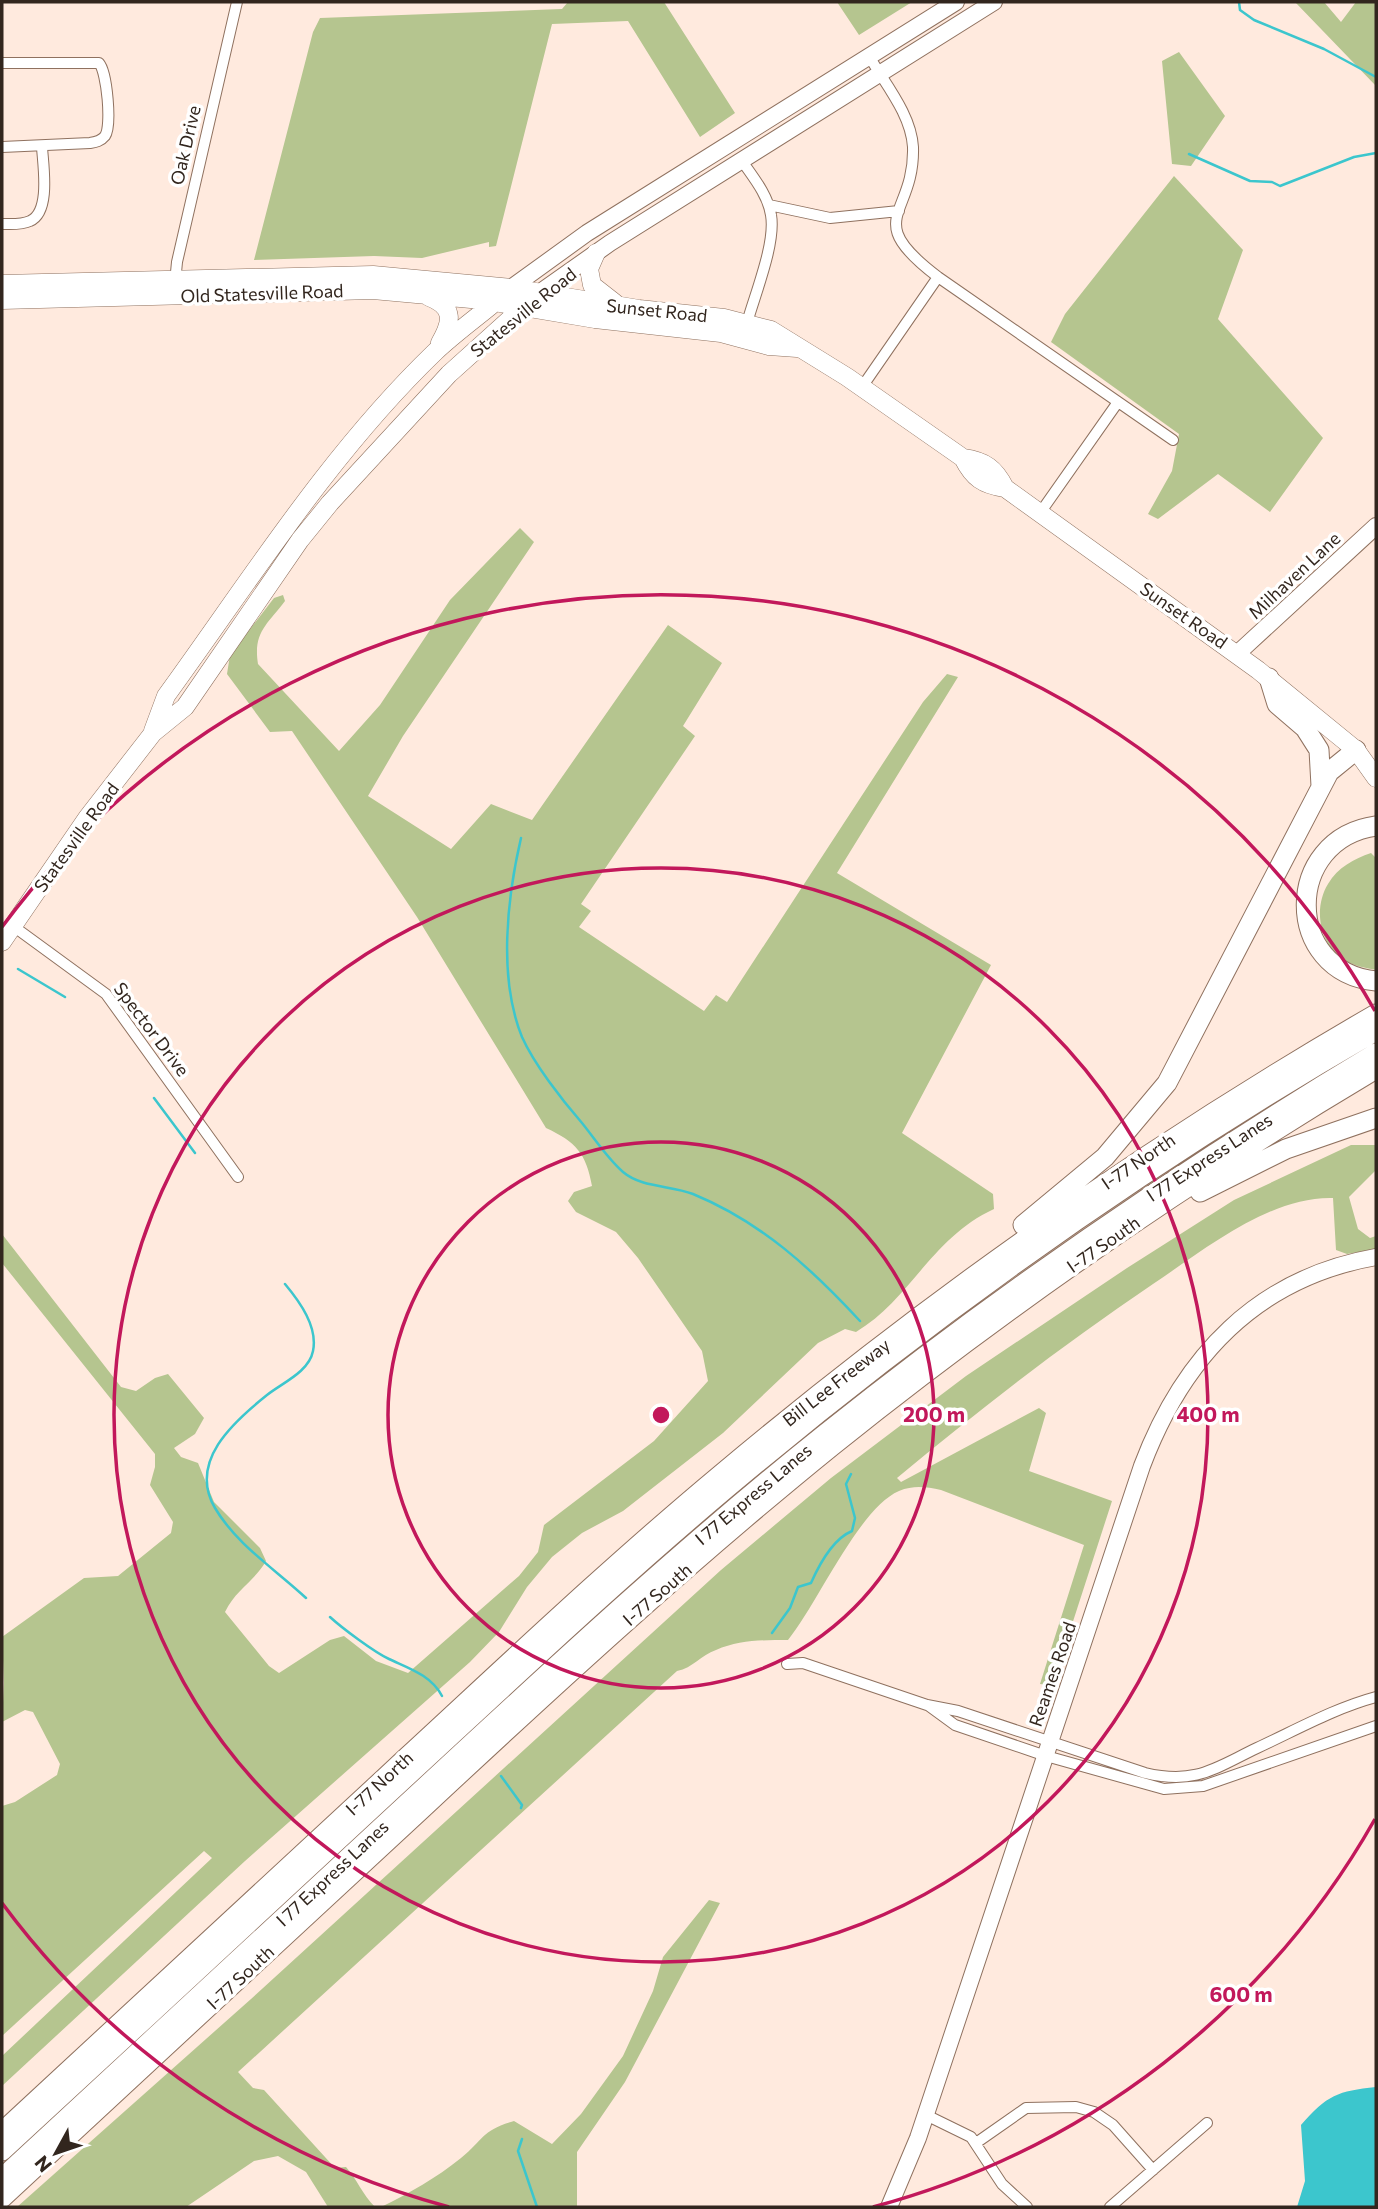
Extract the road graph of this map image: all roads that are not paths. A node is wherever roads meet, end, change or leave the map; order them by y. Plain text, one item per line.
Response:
1 (237, 2) edge
2 (956, 2) edge
3 (994, 2) edge
4 (869, 56) junction
5 (2, 63) edge
6 (879, 75) junction
7 (2, 147) edge
8 (42, 147) junction
9 (742, 161) junction
10 (769, 205) junction
11 (899, 211) junction
12 (2, 224) edge
13 (596, 253) junction
14 (938, 277) junction
15 (2, 284) edge
16 (175, 288) junction
17 (511, 288) junction
18 (539, 293) junction
19 (423, 295) junction
20 (2, 300) edge
21 (495, 302) junction
22 (624, 307) junction
23 (521, 308) junction
24 (747, 323) junction
25 (797, 348) junction
26 (437, 350) junction
27 (862, 387) junction
28 (1118, 402) junction
29 (1173, 440) dead end
30 (1040, 513) junction
31 (1376, 526) edge
32 (286, 528) junction
33 (300, 540) junction
34 (1238, 653) junction
35 (1269, 678) junction
36 (153, 733) junction
37 (1356, 750) junction
38 (1376, 756) edge
39 (1376, 778) edge
40 (1321, 787) junction
41 (1376, 826) edge
42 (12, 926) junction
43 (2, 942) edge
44 (1376, 981) edge
45 (1376, 1014) edge
46 (1376, 1031) edge
47 (1376, 1053) edge
48 (1376, 1069) edge
49 (1376, 1118) edge
50 (238, 1177) dead end
51 (1112, 1237) junction
52 (1376, 1257) edge
53 (911, 1324) junction
54 (761, 1441) joint
55 (787, 1664) dead end
56 (1376, 1697) edge
57 (1376, 1726) edge
58 (1048, 1749) junction
59 (926, 2115) junction
60 (1207, 2123) dead end
61 (2, 2132) edge
62 (976, 2143) junction
63 (2, 2151) edge
64 (1153, 2170) junction
65 (2, 2178) edge
66 (2, 2198) edge
67 (889, 2207) edge
68 (1027, 2207) edge
69 (1110, 2207) edge

1 - 16 street, Oak Drive
2 - 4 main road, Statesville Road
3 - 6 main road, Statesville Road
4 - 6 street
4 - 17 main road, Statesville Road
5 - 8 street
6 - 9 main road, Statesville Road
6 - 11 street
7 - 8 street
8 - 12 street
9 - 10 street
9 - 13 main road, Statesville Road
10 - 11 street
10 - 24 street
11 - 14 street
13 - 18 main road, Statesville Road
13 - 22 main road
14 - 27 street
14 - 28 street
15 - 16 main road, Old Statesville Road
16 - 17 main road, Old Statesville Road
16 - 19 main road, Old Statesville Road
16 - 20 main road, Old Statesville Road
17 - 18 main road, Sunset Road
17 - 21 main road, Statesville Road
18 - 22 main road, Sunset Road
18 - 23 main road, Statesville Road
19 - 21 main road, Old Statesville Road
19 - 26 main road
21 - 23 main road, Old Statesville Road
21 - 26 main road, Statesville Road
22 - 24 main road, Sunset Road
23 - 25 main road, Sunset Road
23 - 33 main road, Statesville Road
24 - 25 main road, Sunset Road
25 - 27 main road, Sunset Road
26 - 32 main road, Statesville Road
27 - 30 main road, Sunset Road
28 - 29 street
28 - 30 street
30 - 34 main road, Sunset Road
31 - 34 main road, Milhaven Lane
32 - 33 main road
32 - 36 main road, Statesville Road
33 - 36 main road, Statesville Road
34 - 35 main road, Sunset Road
35 - 37 main road, Sunset Road
35 - 40 highway
36 - 42 main road, Statesville Road
37 - 38 main road, Sunset Road
37 - 39 main road, Sunset Road
37 - 40 highway
40 - 53 highway
41 - 44 highway
42 - 43 main road, Statesville Road
42 - 50 street, Spector Drive
45 - 53 highway, I-77 North
46 - 63 highway, I 77 Express Lanes
47 - 65 highway, I 77 Express Lanes
48 - 51 highway, I-77 South
49 - 51 highway
51 - 66 highway, I-77 South
52 - 58 main road, Reames Road
53 - 54 highway, Bill Lee Freeway
54 - 61 highway, I-77 North
55 - 58 street
56 - 58 street
57 - 58 street
58 - 59 main road, Reames Road
59 - 62 street
59 - 67 main road, Reames Road
60 - 64 street
62 - 64 street
62 - 68 street
64 - 69 street

